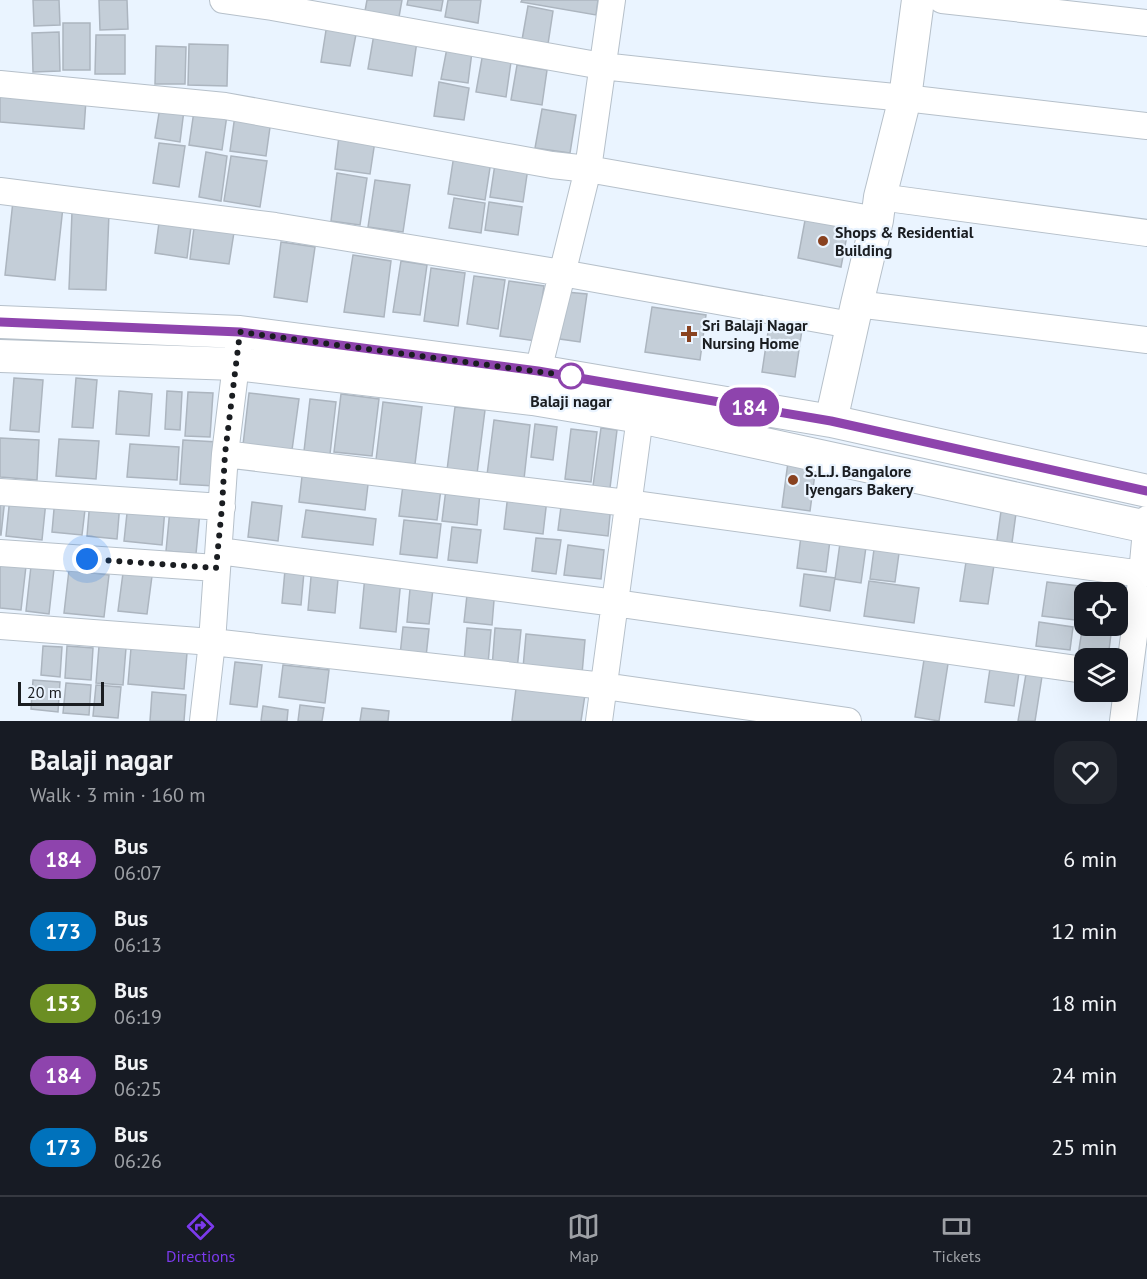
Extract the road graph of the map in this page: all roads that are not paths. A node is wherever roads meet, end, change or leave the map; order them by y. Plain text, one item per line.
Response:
1 (223, 0) edge
2 (612, 0) edge
3 (918, 0) edge
4 (942, 0) edge
5 (1147, 23) edge
6 (602, 66) junction
7 (0, 84) edge
8 (905, 98) junction
9 (1147, 126) edge
10 (588, 169) junction
11 (0, 191) edge
12 (879, 208) junction
13 (1147, 233) edge
14 (562, 273) junction
15 (857, 304) junction
16 (0, 322) edge
17 (240, 332) junction
18 (1147, 340) edge
19 (0, 356) edge
20 (236, 364) junction
21 (538, 371) junction
22 (640, 417) junction
23 (831, 421) junction
24 (225, 454) junction
25 (1147, 491) edge
26 (0, 492) edge
27 (627, 503) junction
28 (222, 507) junction
29 (1147, 519) edge
30 (1147, 527) edge
31 (0, 553) edge
32 (217, 559) junction
33 (1142, 574) junction
34 (615, 603) junction
35 (0, 627) edge
36 (212, 642) junction
37 (1074, 669) edge
38 (1131, 676) edge
39 (604, 686) junction
40 (203, 721) edge
41 (599, 721) edge
42 (848, 721) edge
43 (1123, 721) edge

1 - 6 street
2 - 6 street
3 - 8 street
4 - 5 street
6 - 8 street
6 - 10 street
7 - 10 street
8 - 9 street
8 - 12 street
10 - 12 street
10 - 14 street
11 - 14 street
12 - 13 street
12 - 15 street
14 - 15 street
14 - 21 street
15 - 18 street
15 - 23 street
16 - 17 street
17 - 20 street
17 - 21 street
19 - 20 street
20 - 22 street
20 - 24 street
21 - 23 street
22 - 27 street
22 - 30 street
23 - 25 street
24 - 27 street
24 - 28 street
26 - 28 street
27 - 33 street
27 - 34 street
28 - 32 street
29 - 30 street
30 - 33 street
31 - 32 street
32 - 34 street
32 - 36 street
33 - 38 street
34 - 37 street
34 - 39 street
35 - 36 street
36 - 39 street
36 - 40 street
38 - 43 street
39 - 41 street
39 - 42 street

